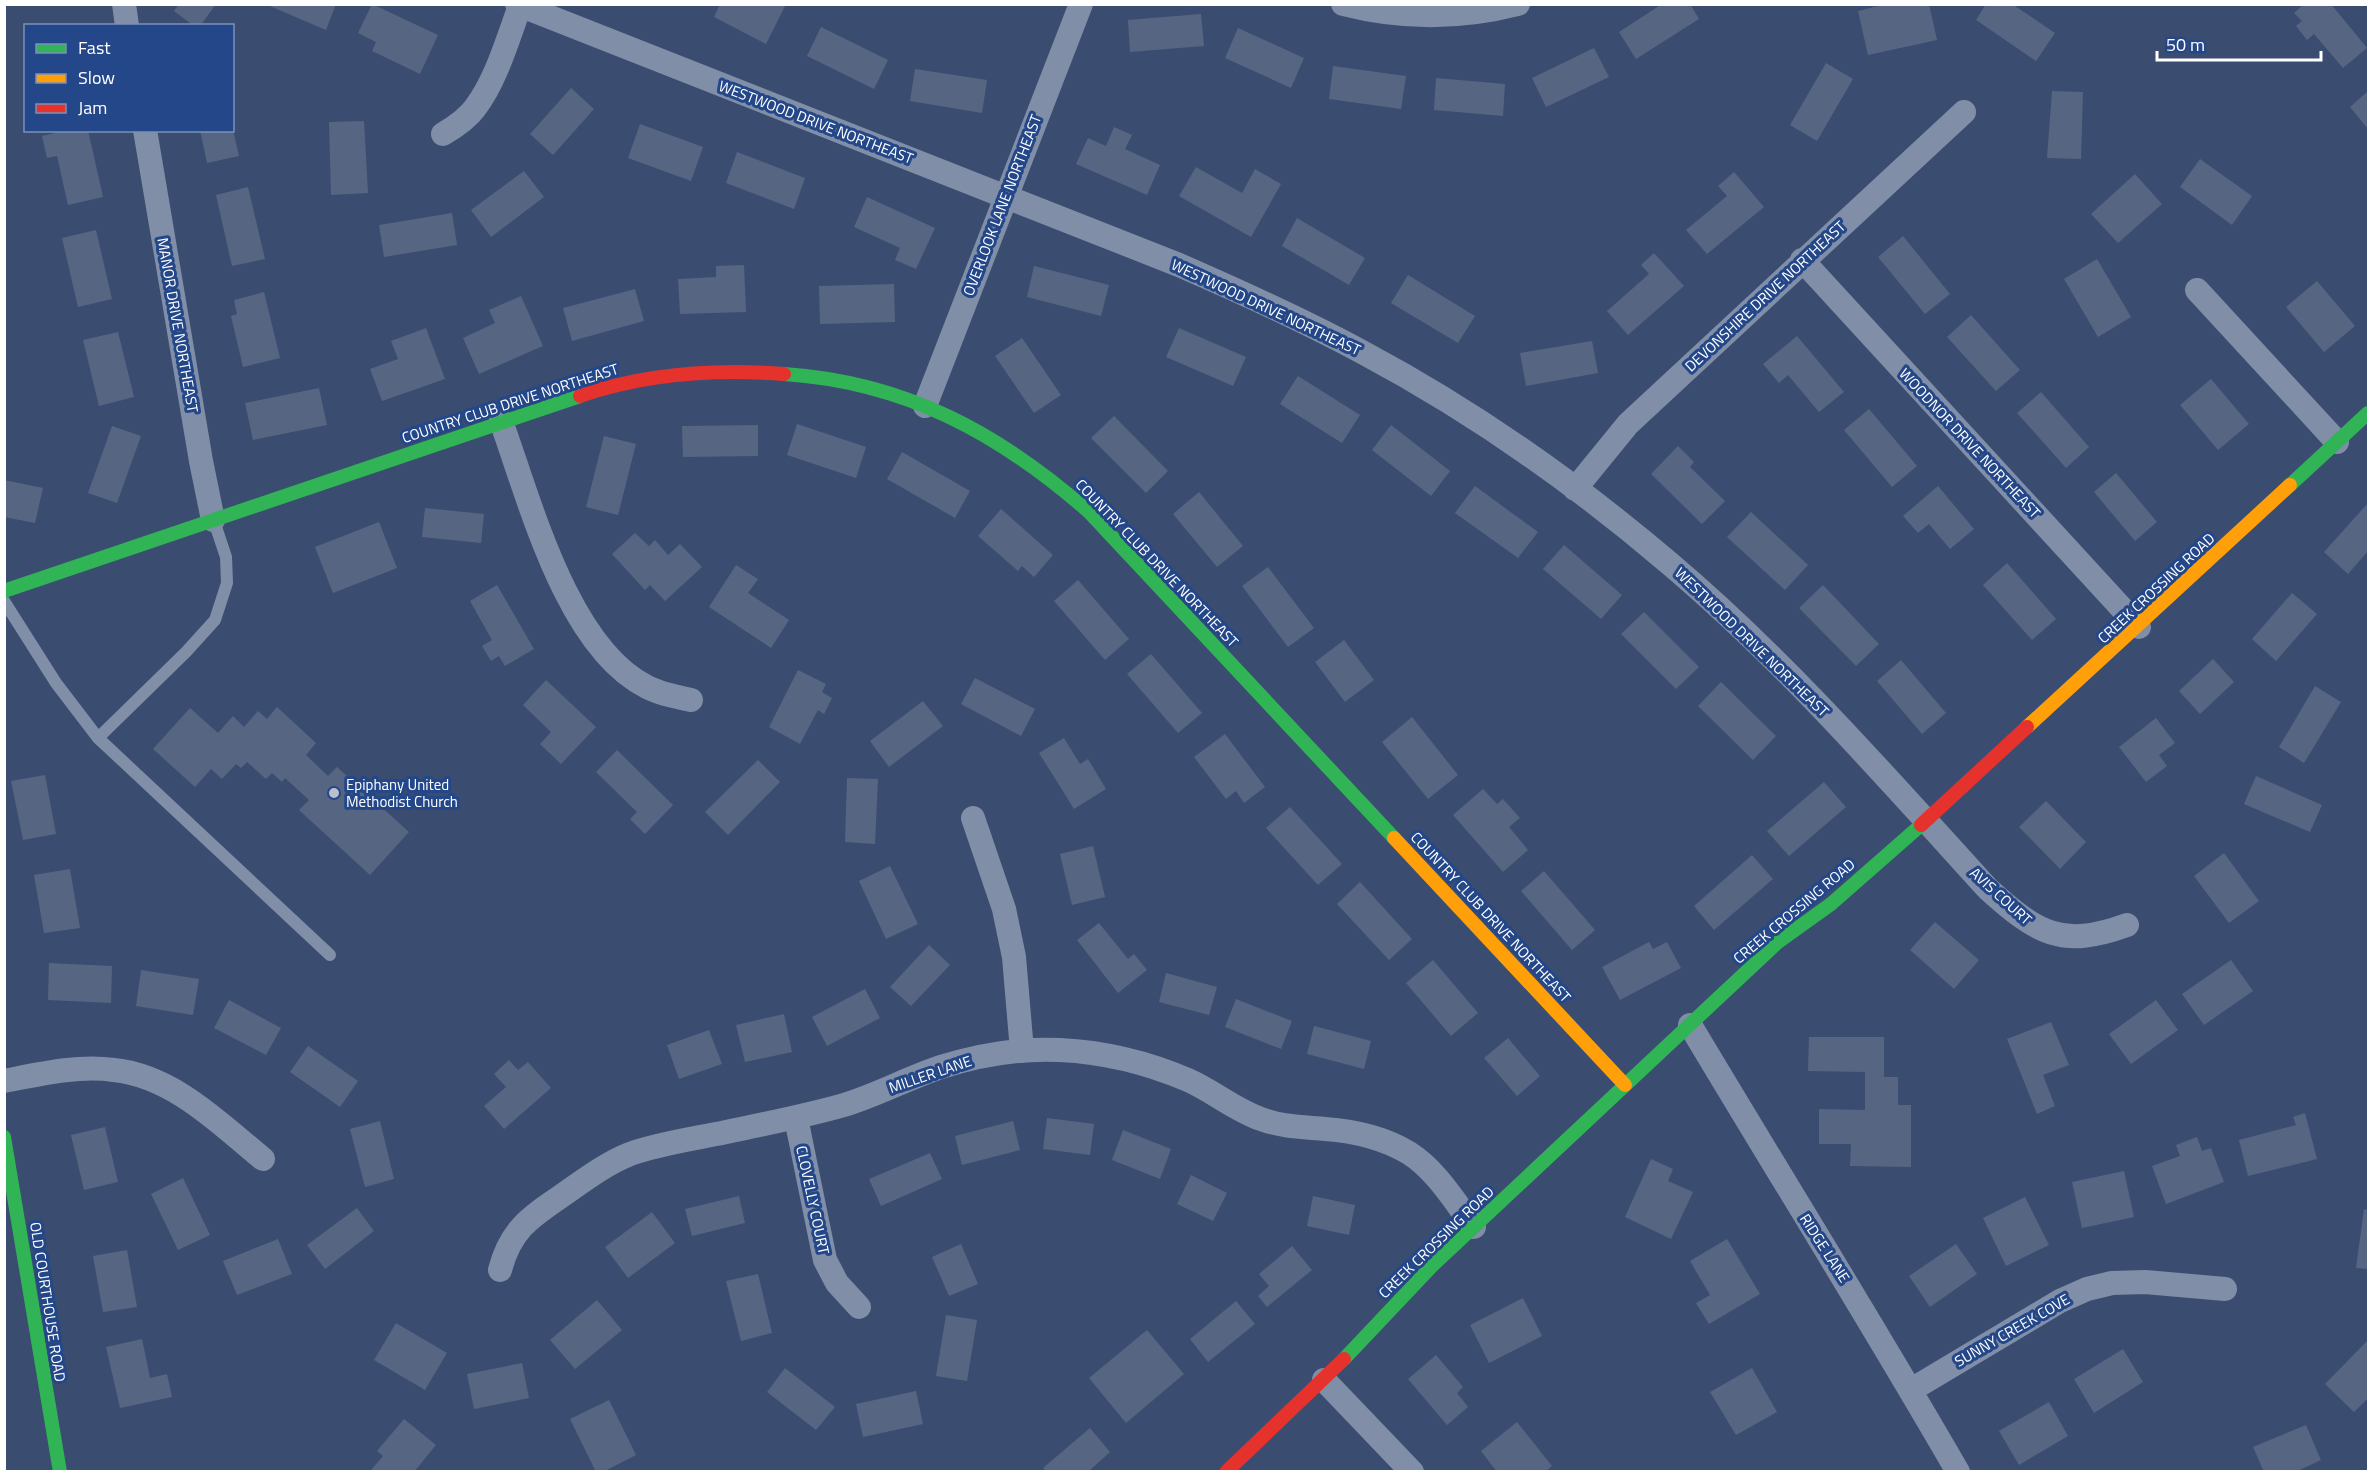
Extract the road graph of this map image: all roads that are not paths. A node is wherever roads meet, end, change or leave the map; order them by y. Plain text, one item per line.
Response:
1 (124, 4) edge
2 (1081, 4) edge
3 (1343, 4) edge
4 (1518, 4) edge
5 (518, 5) edge
6 (128, 24) edge
7 (1964, 112) dead end
8 (145, 132) edge
9 (443, 134) dead end
10 (1005, 196) junction
11 (1802, 260) junction
12 (2197, 290) dead end
13 (925, 406) junction
14 (2368, 413) edge
15 (501, 422) junction
16 (2337, 442) junction
17 (1575, 489) junction
18 (213, 520) junction
19 (4, 591) edge
20 (4, 601) edge
21 (2139, 627) junction
22 (691, 700) dead end
23 (98, 738) junction
24 (973, 818) dead end
25 (1926, 821) junction
26 (2127, 925) dead end
27 (330, 955) dead end
28 (1690, 1025) junction
29 (1023, 1051) junction
30 (4, 1081) edge
31 (1625, 1085) junction
32 (796, 1118) junction
33 (4, 1137) edge
34 (263, 1159) dead end
35 (12, 1227) edge
36 (1474, 1227) junction
37 (500, 1270) dead end
38 (2225, 1289) dead end
39 (859, 1308) dead end
40 (1324, 1380) junction
41 (1911, 1390) junction
42 (60, 1472) edge
43 (1226, 1472) edge
44 (1412, 1472) edge
45 (1958, 1472) edge

1 - 6 street
2 - 10 street, OVERLOOK LANE NORTHEAST
3 - 4 street
5 - 9 street
5 - 10 street, WESTWOOD DRIVE NORTHEAST
7 - 11 street, DEVONSHIRE DRIVE NORTHEAST
8 - 18 street, MANOR DRIVE NORTHEAST
10 - 13 street, OVERLOOK LANE NORTHEAST
10 - 17 street, WESTWOOD DRIVE NORTHEAST
11 - 17 street, DEVONSHIRE DRIVE NORTHEAST
11 - 21 street, WOODNOR DRIVE NORTHEAST
12 - 16 street
13 - 15 street, COUNTRY CLUB DRIVE NORTHEAST
13 - 31 street, COUNTRY CLUB DRIVE NORTHEAST
14 - 16 street, CREEK CROSSING ROAD
15 - 18 street, COUNTRY CLUB DRIVE NORTHEAST
15 - 22 street
16 - 21 street, CREEK CROSSING ROAD
17 - 25 street, WESTWOOD DRIVE NORTHEAST
18 - 19 street, COUNTRY CLUB DRIVE NORTHEAST
18 - 23 lane
20 - 23 lane
21 - 25 street, CREEK CROSSING ROAD
23 - 27 lane
24 - 29 street
25 - 26 street, AVIS COURT
25 - 28 street, CREEK CROSSING ROAD
28 - 31 street, CREEK CROSSING ROAD
28 - 41 street, RIDGE LANE
29 - 32 street, MILLER LANE
29 - 36 street, MILLER LANE
30 - 34 street
31 - 36 street, CREEK CROSSING ROAD
32 - 37 street, MILLER LANE
32 - 39 street, CLOVELLY COURT
33 - 35 street, OLD COURTHOUSE ROAD
35 - 42 street, OLD COURTHOUSE ROAD
36 - 40 street, CREEK CROSSING ROAD
38 - 41 street, SUNNY CREEK COVE
40 - 43 street, CREEK CROSSING ROAD
40 - 44 street
41 - 45 street, RIDGE LANE

